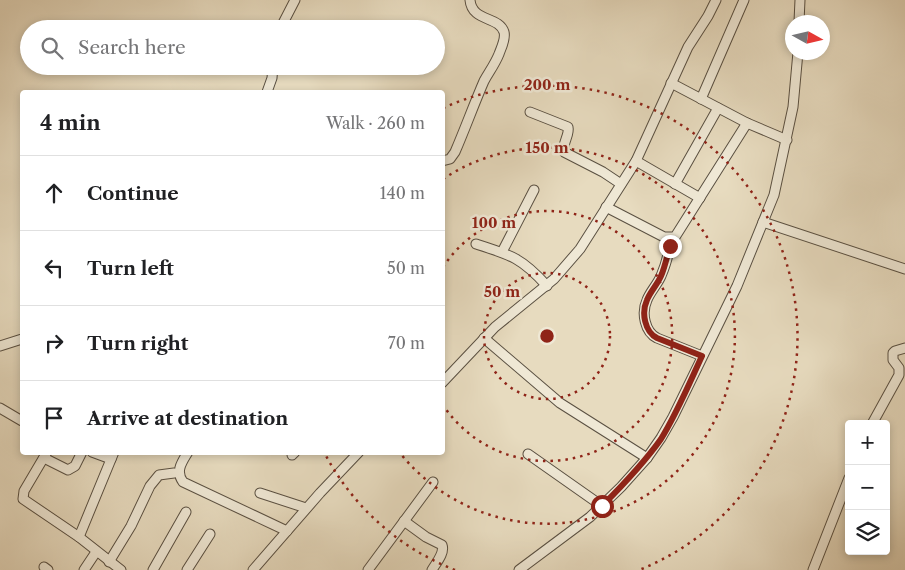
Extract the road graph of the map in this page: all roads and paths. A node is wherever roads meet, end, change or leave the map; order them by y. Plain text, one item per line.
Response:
1 (295, 0) edge
2 (470, 0) edge
3 (716, 0) edge
4 (744, 0) edge
5 (800, 0) edge
6 (799, 15) edge
7 (285, 20) edge
8 (797, 60) edge
9 (272, 75) edge
10 (671, 83) junction
11 (268, 90) edge
12 (701, 99) junction
13 (718, 108) junction
14 (530, 112) dead end
15 (747, 123) junction
16 (787, 140) junction
17 (445, 160) edge
18 (636, 161) junction
19 (621, 184) junction
20 (675, 184) junction
21 (534, 190) dead end
22 (700, 198) junction
23 (606, 207) junction
24 (763, 222) junction
25 (670, 238) junction
26 (476, 244) dead end
27 (502, 252) junction
28 (905, 269) edge
29 (547, 286) junction
30 (484, 338) junction
31 (20, 340) edge
32 (0, 346) edge
33 (905, 348) edge
34 (702, 356) junction
35 (445, 380) edge
36 (0, 408) edge
37 (20, 420) edge
38 (874, 420) edge
39 (528, 454) dead end
40 (45, 455) edge
41 (80, 455) edge
42 (186, 455) edge
43 (357, 455) edge
44 (112, 456) edge
45 (647, 458) junction
46 (174, 474) dead end
47 (432, 482) dead end
48 (845, 488) edge
49 (260, 493) dead end
50 (602, 506) junction
51 (306, 508) junction
52 (186, 512) dead end
53 (404, 521) junction
54 (287, 531) junction
55 (210, 534) dead end
56 (78, 537) junction
57 (96, 552) junction
58 (109, 562) junction
59 (84, 570) edge
60 (121, 570) edge
61 (152, 570) edge
62 (187, 570) edge
63 (253, 570) edge
64 (368, 570) edge
65 (432, 570) edge
66 (519, 570) edge
67 (812, 570) edge

1 - 7 street
2 - 17 street
3 - 10 street
4 - 12 street
5 - 6 street
8 - 16 street
9 - 11 street
10 - 12 street
10 - 18 street
12 - 13 street
13 - 15 street
13 - 20 street
14 - 19 street
15 - 16 street
15 - 22 street
16 - 24 street
18 - 19 street
18 - 20 street
19 - 23 street
20 - 22 street
21 - 27 street
22 - 25 street
23 - 25 street
23 - 29 street
24 - 28 street
24 - 34 street
25 - 34 street
26 - 27 street
27 - 29 street
29 - 30 street
30 - 35 street
30 - 45 street
31 - 32 street
33 - 38 street
34 - 45 street
36 - 37 street
39 - 50 street
40 - 41 street
40 - 56 street
42 - 54 street
43 - 51 street
44 - 56 street
45 - 50 street
46 - 58 street
47 - 53 street
48 - 67 street
49 - 51 street
50 - 66 street
51 - 54 street
52 - 61 street
53 - 64 street
53 - 65 street
54 - 63 street
55 - 62 street
56 - 57 street
57 - 58 street
57 - 59 street
58 - 60 street

